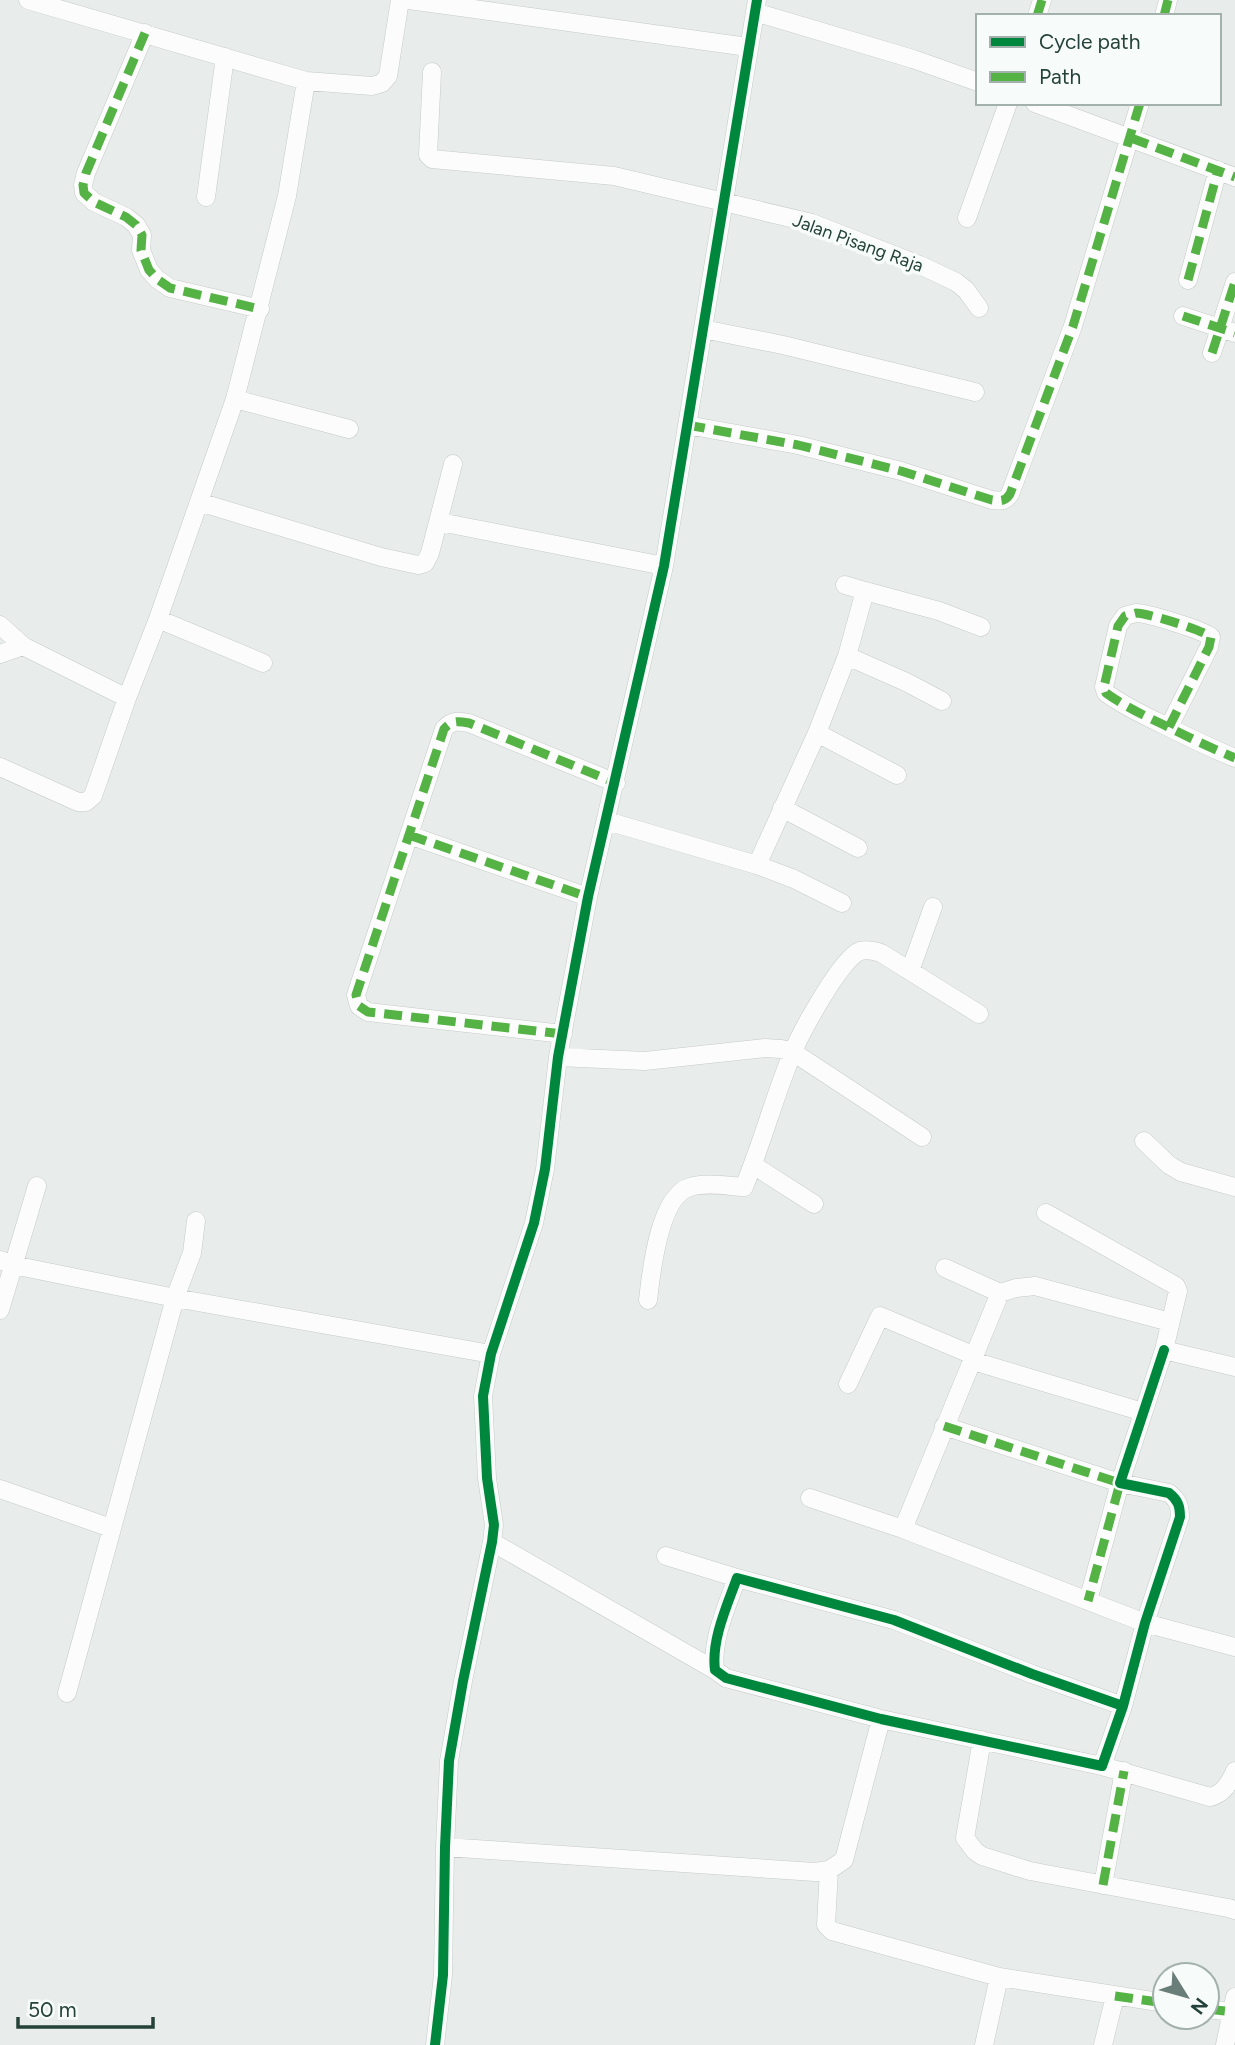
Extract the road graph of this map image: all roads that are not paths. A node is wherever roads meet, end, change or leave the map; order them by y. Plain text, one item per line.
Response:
1 (28, 0) edge
2 (400, 0) edge
3 (409, 0) edge
4 (756, 6) edge
5 (145, 33) junction
6 (748, 47) junction
7 (225, 57) junction
8 (432, 72) dead end
9 (306, 81) junction
10 (976, 81) edge
11 (1007, 105) edge
12 (1040, 105) edge
13 (1139, 105) edge
14 (1131, 138) junction
15 (1226, 174) edge
16 (206, 197) dead end
17 (725, 201) junction
18 (967, 218) dead end
19 (1188, 280) dead end
20 (1235, 282) edge
21 (260, 309) junction
22 (979, 309) dead end
23 (1183, 316) dead end
24 (703, 329) junction
25 (1228, 331) edge
26 (1212, 354) dead end
27 (975, 392) dead end
28 (235, 399) junction
29 (687, 425) junction
30 (349, 429) dead end
31 (453, 464) dead end
32 (199, 502) junction
33 (440, 522) junction
34 (664, 566) junction
35 (845, 586) dead end
36 (865, 592) junction
37 (158, 619) junction
38 (0, 625) edge
39 (981, 627) dead end
40 (23, 646) junction
41 (0, 654) edge
42 (846, 656) junction
43 (263, 663) dead end
44 (127, 698) junction
45 (942, 701) dead end
46 (1169, 727) junction
47 (817, 733) junction
48 (1235, 758) edge
49 (0, 767) edge
50 (897, 775) dead end
51 (616, 783) junction
52 (782, 808) junction
53 (607, 821) junction
54 (409, 835) junction
55 (858, 848) dead end
56 (757, 865) junction
57 (588, 897) junction
58 (842, 903) dead end
59 (933, 907) dead end
60 (910, 971) junction
61 (979, 1014) dead end
62 (563, 1034) junction
63 (793, 1052) junction
64 (558, 1057) junction
65 (922, 1138) dead end
66 (1144, 1142) dead end
67 (753, 1165) junction
68 (37, 1186) dead end
69 (1235, 1187) edge
70 (814, 1204) dead end
71 (1046, 1213) dead end
72 (196, 1220) dead end
73 (7, 1263) edge
74 (945, 1268) dead end
75 (1000, 1293) junction
76 (175, 1298) junction
77 (648, 1300) dead end
78 (0, 1310) edge
79 (1170, 1322) junction
80 (1164, 1350) junction
81 (491, 1354) junction
82 (974, 1358) junction
83 (1235, 1367) edge
84 (848, 1384) dead end
85 (1143, 1412) junction
86 (944, 1426) junction
87 (1120, 1483) junction
88 (0, 1489) edge
89 (810, 1498) dead end
90 (111, 1528) junction
91 (903, 1529) junction
92 (492, 1542) junction
93 (666, 1556) dead end
94 (737, 1578) junction
95 (1088, 1601) junction
96 (1145, 1623) junction
97 (1235, 1647) edge
98 (715, 1670) junction
99 (67, 1693) dead end
100 (1123, 1706) junction
101 (881, 1719) junction
102 (982, 1740) junction
103 (1102, 1766) junction
104 (1124, 1771) junction
105 (1235, 1773) edge
106 (445, 1847) junction
107 (829, 1870) junction
108 (1103, 1885) junction
109 (1235, 1910) edge
110 (999, 1977) junction
111 (1115, 1996) junction
112 (1151, 2001) edge
113 (1234, 2005) edge
114 (435, 2045) edge
115 (984, 2045) edge
116 (1103, 2045) edge
117 (1226, 2045) edge

1 - 5 street
2 - 9 street
3 - 6 street
4 - 6 street
4 - 10 street
5 - 7 street
5 - 21 street
6 - 17 street
7 - 9 street
7 - 16 street
8 - 17 street, Jalan Pisang Raja
9 - 21 street
11 - 18 street
12 - 14 street
13 - 14 street
14 - 15 street
14 - 29 street
15 - 19 street
17 - 22 street, Jalan Pisang Raja
17 - 24 street
20 - 25 street
21 - 28 street
23 - 25 street
24 - 27 street
24 - 29 street
25 - 26 street
28 - 30 street
28 - 32 street
29 - 34 street
31 - 33 street
32 - 33 street
32 - 37 street
33 - 34 street
34 - 51 street
35 - 36 street
36 - 39 street
36 - 42 street
37 - 43 street
37 - 44 street
38 - 40 street
40 - 41 street
40 - 44 street
42 - 45 street
42 - 47 street
44 - 49 street
46 - 46 street
46 - 48 street
47 - 50 street
47 - 52 street
51 - 53 street
51 - 54 street
52 - 55 street
52 - 56 street
53 - 56 street
53 - 57 street
54 - 57 street
54 - 62 street
56 - 58 street
57 - 62 street
59 - 60 street
60 - 61 street
60 - 63 street
62 - 64 street
63 - 64 street
63 - 65 street
63 - 67 street
64 - 81 street
66 - 69 street
67 - 70 street
67 - 77 street
68 - 73 street
71 - 79 street
72 - 76 street
73 - 76 street
73 - 78 street
74 - 75 street
75 - 79 street
75 - 82 street
76 - 81 street
76 - 90 street
79 - 80 street
80 - 83 street
80 - 85 street
81 - 92 street
82 - 84 street
82 - 85 street
82 - 86 street
85 - 87 street
86 - 87 street
86 - 91 street
87 - 95 street
87 - 96 street
88 - 90 street
89 - 91 street
90 - 99 street
91 - 95 street
92 - 98 street
92 - 106 street
93 - 94 street
94 - 98 street
94 - 100 street
95 - 96 street
96 - 97 street
96 - 100 street
98 - 101 street
100 - 103 street
101 - 102 street
101 - 107 street
102 - 103 street
102 - 108 street
103 - 104 street
104 - 105 street
104 - 108 street
106 - 107 street
106 - 114 street
107 - 110 street
108 - 109 street
110 - 111 street
110 - 115 street
111 - 112 street
111 - 116 street
113 - 117 street

